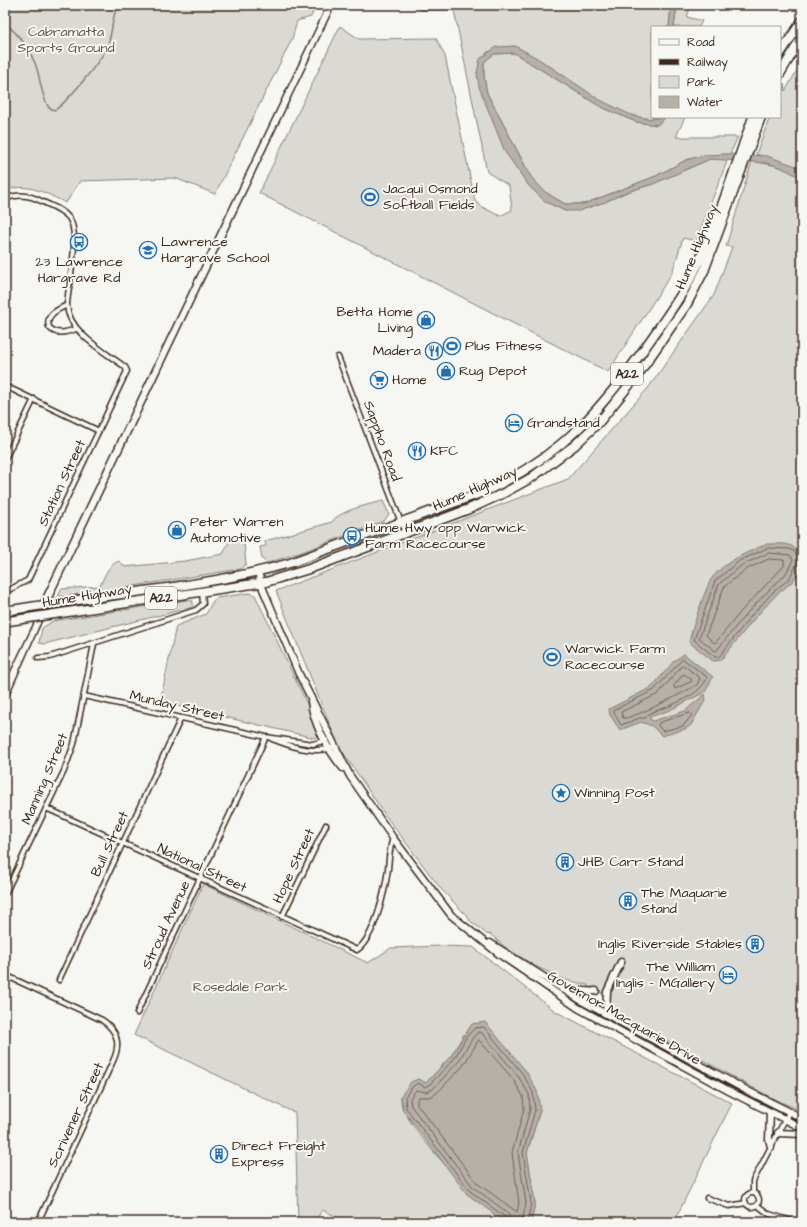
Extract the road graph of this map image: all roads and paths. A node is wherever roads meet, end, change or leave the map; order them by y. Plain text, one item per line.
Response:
1 (802, 21) edge
2 (802, 37) edge
3 (781, 52) edge
4 (781, 72) edge
5 (753, 118) edge
6 (760, 118) edge
7 (749, 140) junction
8 (735, 178) junction
9 (5, 199) edge
10 (66, 306) junction
11 (76, 329) junction
12 (338, 357) dead end
13 (631, 368) junction
14 (639, 373) junction
15 (5, 386) edge
16 (34, 399) junction
17 (99, 431) junction
18 (5, 459) edge
19 (401, 524) junction
20 (405, 533) junction
21 (258, 572) junction
22 (261, 584) junction
23 (202, 591) junction
24 (5, 592) edge
25 (8, 611) edge
26 (7, 621) edge
27 (94, 644) junction
28 (38, 658) dead end
29 (84, 696) junction
30 (181, 718) junction
31 (266, 737) junction
32 (328, 739) junction
33 (331, 747) junction
34 (46, 808) junction
35 (326, 825) dead end
36 (393, 838) junction
37 (123, 843) junction
38 (200, 879) junction
39 (5, 894) edge
40 (448, 909) junction
41 (282, 917) junction
42 (621, 962) dead end
43 (5, 975) edge
44 (59, 980) dead end
45 (562, 989) junction
46 (596, 991) dead end
47 (136, 1013) dead end
48 (606, 1014) junction
49 (789, 1112) junction
50 (770, 1113) junction
51 (802, 1118) edge
52 (784, 1120) junction
53 (802, 1128) edge
54 (778, 1133) junction
55 (802, 1134) edge
56 (771, 1147) junction
57 (753, 1193) junction
58 (707, 1198) dead end
59 (746, 1203) junction
60 (757, 1205) junction
61 (38, 1222) edge
62 (795, 1222) edge

1 - 3 highway
2 - 4 highway
5 - 7 highway, Hume Highway / A22
6 - 7 highway, Hume Highway / A22
7 - 8 highway, Hume Highway / A22
8 - 13 highway, Hume Highway / A22
8 - 14 highway, Hume Highway / A22
9 - 10 street
10 - 11 street
10 - 11 street
11 - 17 street, Station Street
12 - 19 street, Sappho Road
13 - 14 highway
13 - 19 highway, Hume Highway / A22
14 - 20 highway, Hume Highway / A22
15 - 16 street
16 - 17 street
16 - 18 street
17 - 24 street, Station Street
19 - 20 street, Sappho Road
19 - 21 highway, Hume Highway / A22
20 - 22 highway, Hume Highway / A22
21 - 22 main road, Governor Macquarie Drive
21 - 25 highway, Hume Highway / A22, bridge
22 - 23 highway, Hume Highway / A22
22 - 32 main road, Governor Macquarie Drive
23 - 26 highway, Hume Highway / A22, bridge
23 - 27 street
27 - 28 street
27 - 29 street, Manning Street
29 - 30 street, Munday Street
29 - 34 street, Manning Street
30 - 31 street, Munday Street
30 - 37 street, Bull Street
31 - 32 street, Munday Street
31 - 33 street, Munday Street
31 - 38 street, Stroud Avenue
32 - 33 main road, Governor Macquarie Drive
33 - 36 main road, Governor Macquarie Drive
34 - 37 street, National Street
34 - 39 street, Manning Street
35 - 41 street, Hope Street
36 - 40 main road, Governor Macquarie Drive
36 - 41 street, National Street
37 - 38 street, National Street
37 - 44 street, Bull Street
38 - 41 street, National Street
38 - 47 street, Stroud Avenue
40 - 45 main road, Governor Macquarie Drive
40 - 50 main road, Governor Macquarie Drive
42 - 48 main road
43 - 61 street, Scrivener Street
45 - 46 main road
45 - 48 main road, Governor Macquarie Drive
48 - 49 main road, Governor Macquarie Drive
49 - 51 main road, Governor Macquarie Drive
49 - 52 street
50 - 52 main road, Governor Macquarie Drive
50 - 56 main road
52 - 53 main road, Governor Macquarie Drive
52 - 54 street
54 - 55 main road
54 - 56 street
56 - 57 street
57 - 59 street
57 - 60 street
58 - 59 street
59 - 60 street
60 - 62 street

